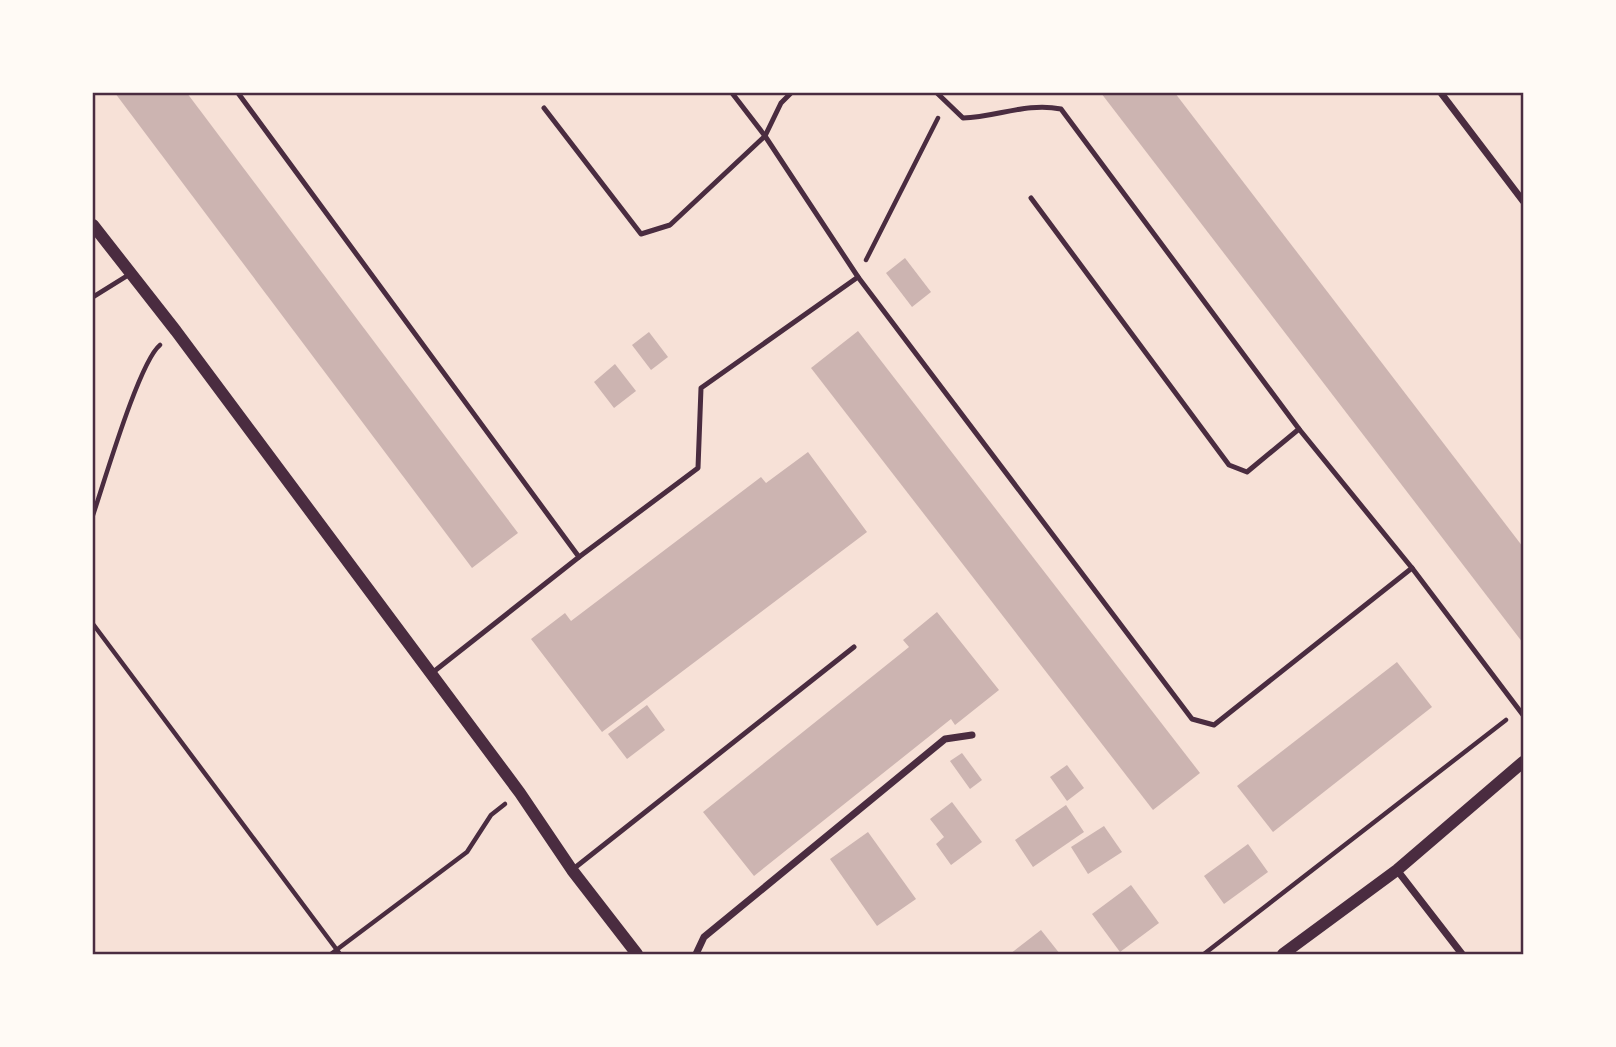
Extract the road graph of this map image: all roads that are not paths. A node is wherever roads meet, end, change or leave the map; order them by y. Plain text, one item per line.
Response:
1 (238, 93) edge
2 (732, 93) edge
3 (791, 93) edge
4 (937, 93) edge
5 (1441, 93) edge
6 (544, 108) dead end
7 (765, 136) junction
8 (1031, 198) dead end
9 (1523, 201) edge
10 (93, 225) edge
11 (130, 274) junction
12 (858, 277) junction
13 (93, 297) edge
14 (1299, 429) junction
15 (579, 557) junction
16 (1412, 568) junction
17 (854, 647) dead end
18 (430, 674) junction
19 (1521, 713) edge
20 (972, 735) dead end
21 (1523, 762) edge
22 (572, 870) junction
23 (1397, 870) junction
24 (638, 954) edge
25 (696, 954) edge
26 (1283, 954) edge
27 (1462, 954) edge

1 - 15 lane
2 - 7 lane
3 - 7 lane
4 - 14 lane
5 - 9 street
6 - 7 lane
7 - 12 lane
8 - 14 lane
10 - 11 street
11 - 13 lane
11 - 18 street
12 - 15 lane
12 - 16 lane
14 - 16 lane
15 - 18 lane
16 - 19 lane
17 - 22 lane
18 - 22 street
20 - 25 street
21 - 23 street
22 - 24 street
23 - 26 street
23 - 27 street

